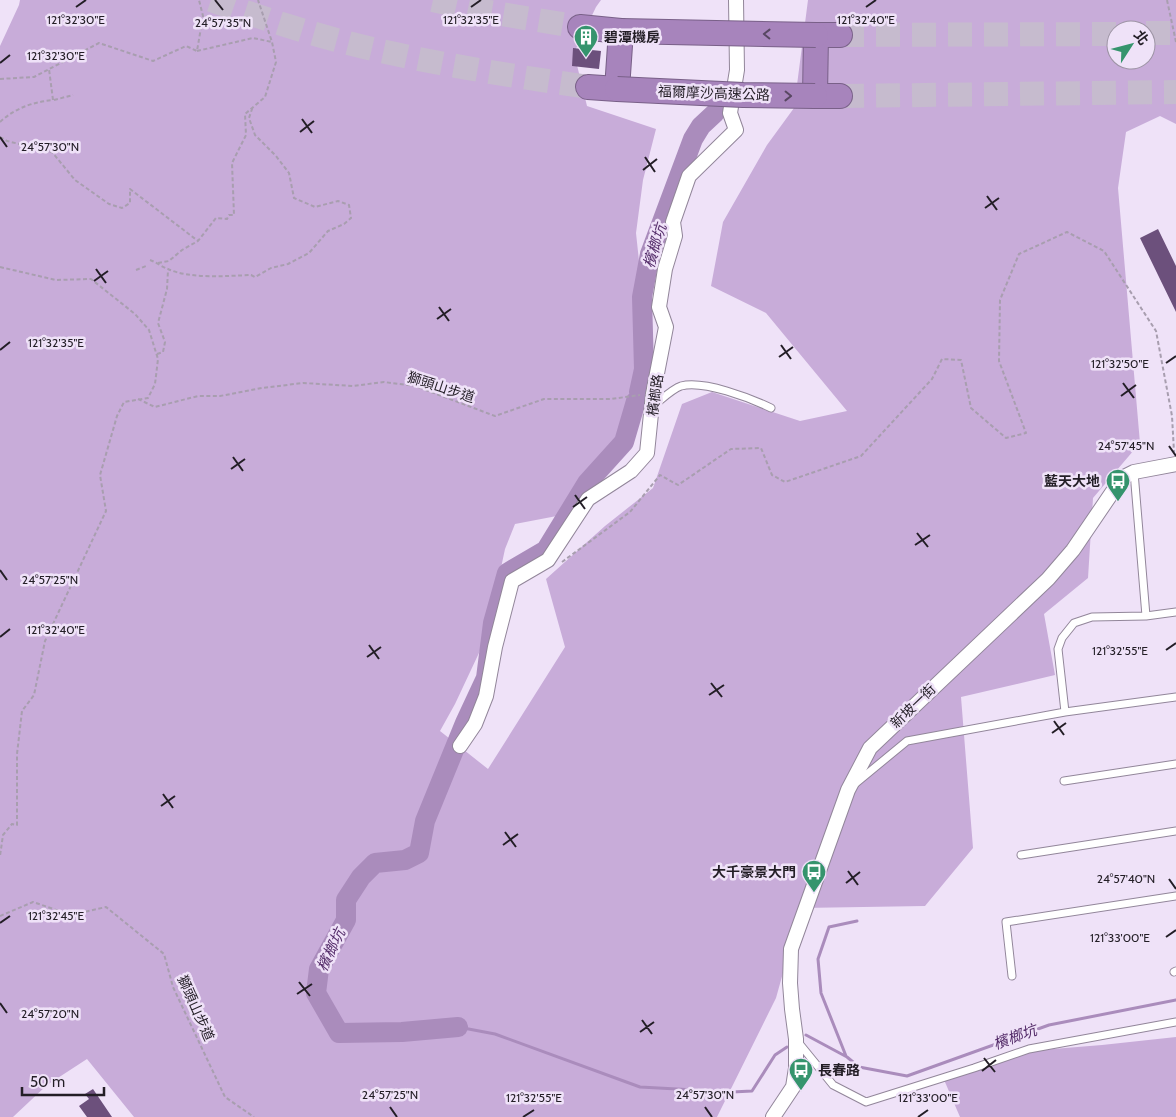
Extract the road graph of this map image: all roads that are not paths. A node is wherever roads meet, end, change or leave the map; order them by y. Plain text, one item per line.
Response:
1 (736, 0) edge
2 (580, 27) tunnel mouth
3 (621, 31) junction
4 (816, 35) junction
5 (840, 36) tunnel mouth
6 (588, 87) tunnel mouth
7 (617, 90) junction
8 (815, 96) junction
9 (840, 96) tunnel mouth
10 (651, 401) junction
11 (771, 408) dead end
12 (1176, 464) edge
13 (1134, 472) junction
14 (1176, 612) edge
15 (1146, 616) junction
16 (1176, 697) edge
17 (1065, 712) junction
18 (460, 746) dead end
19 (1176, 764) edge
20 (1064, 781) dead end
21 (848, 790) junction
22 (1176, 831) edge
23 (1021, 855) dead end
24 (1176, 896) edge
25 (1012, 976) dead end
26 (1176, 1022) edge
27 (796, 1040) junction
28 (773, 1117) edge

1 - 10 street, 檳榔路
2 - 3 highway
4 -> 3 highway, bridge
3 - 7 highway
4 - 5 highway
4 - 8 highway
6 - 7 highway, 福爾摩沙高速公路
7 -> 8 highway, 福爾摩沙高速公路, bridge
8 - 9 highway, 福爾摩沙高速公路
10 - 11 lane
10 - 18 street, 檳榔路
12 - 13 street, 新坡一街
13 - 15 lane
13 - 21 street, 新坡一街
14 - 15 lane
15 - 17 lane
16 - 17 lane
17 - 21 lane
19 - 20 lane
21 - 27 street, 新坡一街
22 - 23 lane
24 - 25 lane
26 - 27 lane
27 - 28 street

